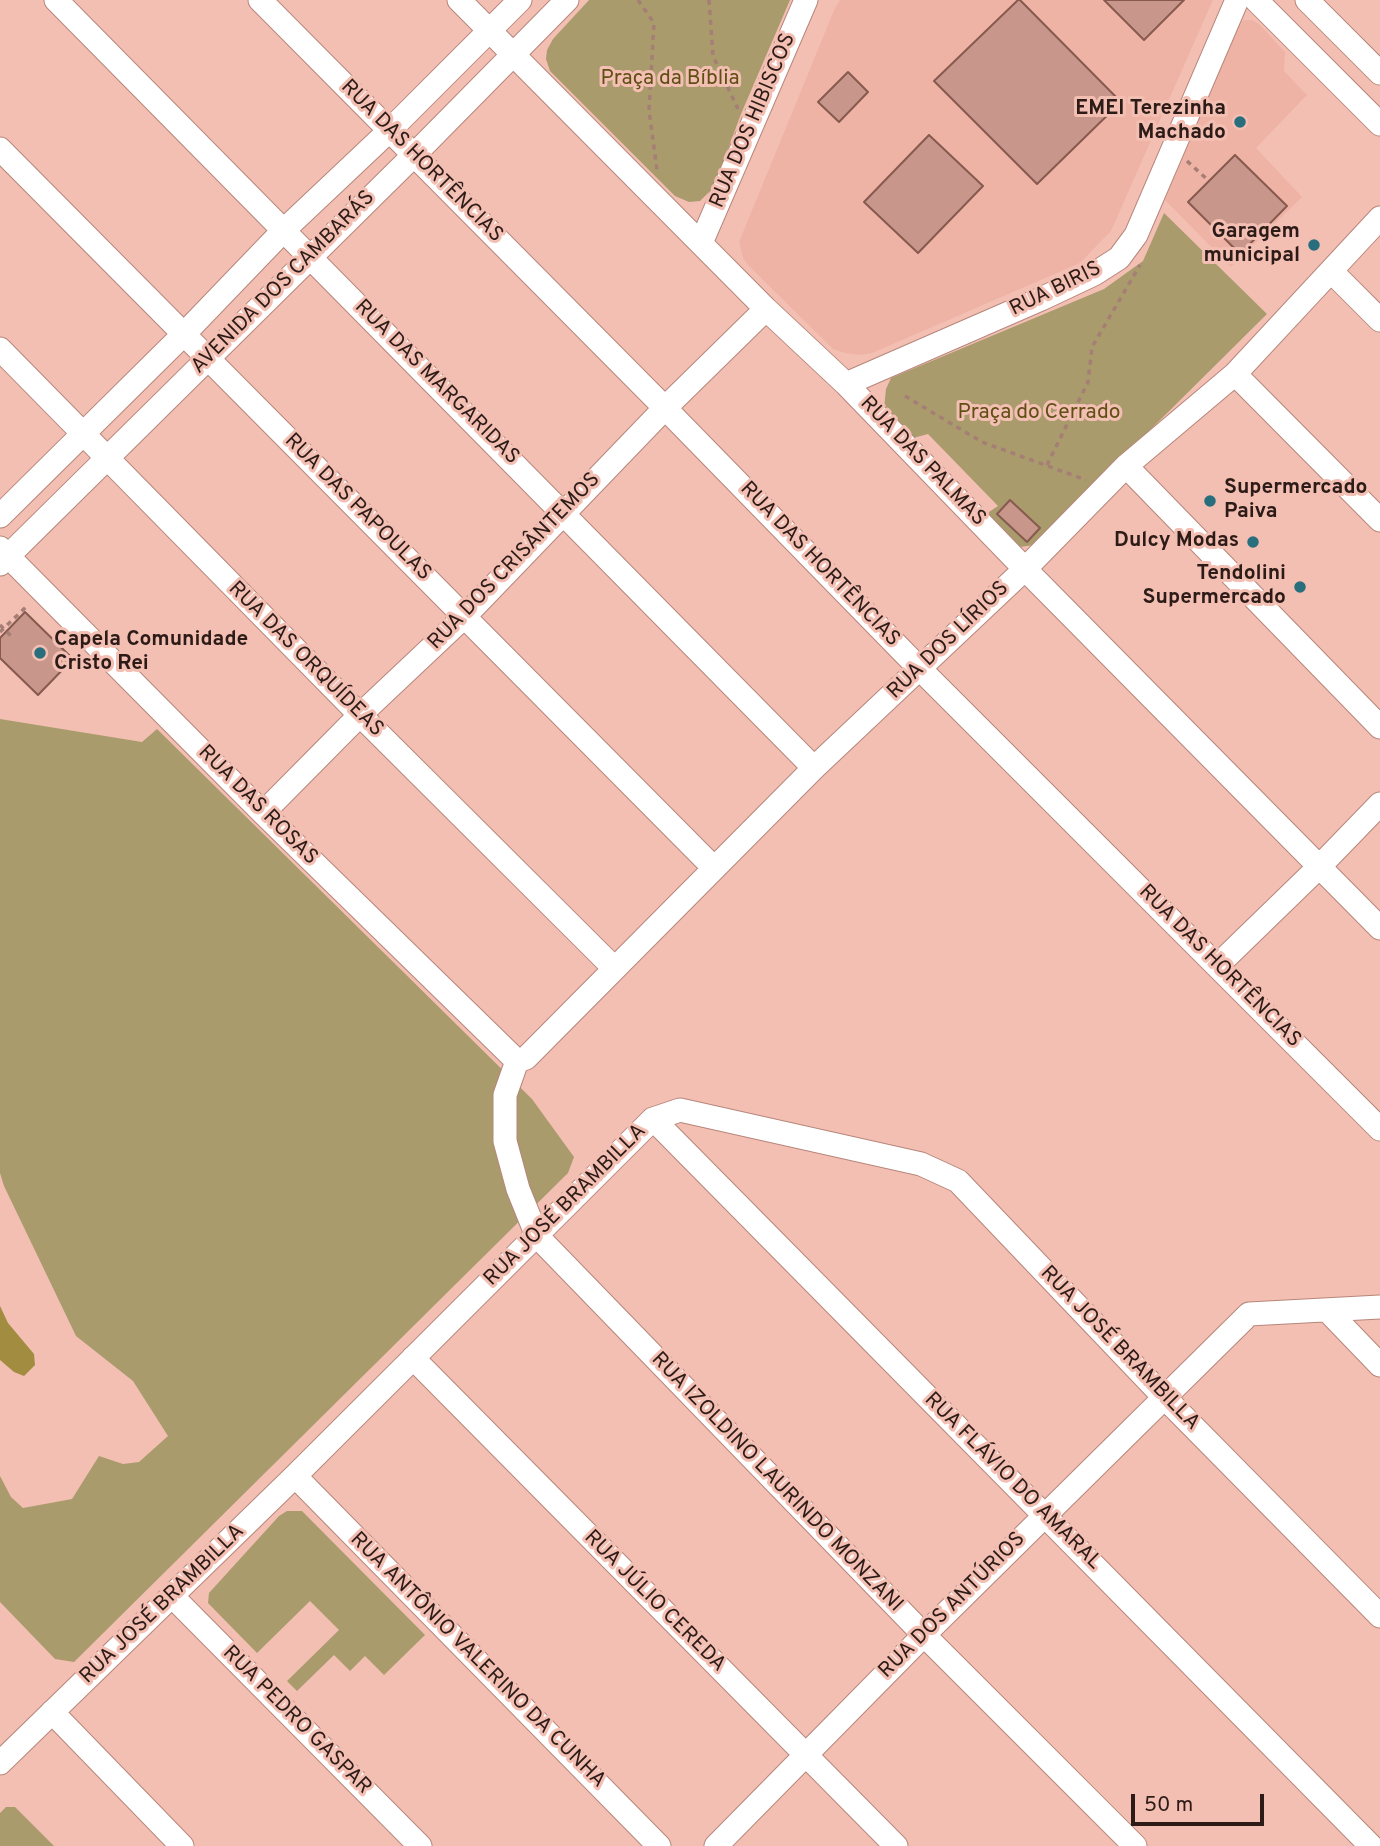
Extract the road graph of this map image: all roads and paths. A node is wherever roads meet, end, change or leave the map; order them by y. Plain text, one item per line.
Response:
1 (56, 0) edge
2 (260, 0) edge
3 (459, 0) edge
4 (520, 0) edge
5 (567, 0) edge
6 (638, 0) edge
7 (709, 0) edge
8 (806, 0) edge
9 (1237, 0) edge
10 (1256, 0) edge
11 (1307, 0) edge
12 (489, 30) junction
13 (514, 53) junction
14 (1380, 73) edge
15 (746, 102) dead end
16 (1380, 124) edge
17 (390, 130) junction
18 (0, 149) edge
19 (414, 155) junction
20 (1183, 157) dead end
21 (648, 170) dead end
22 (1209, 181) dead end
23 (1380, 218) edge
24 (284, 231) junction
25 (701, 243) junction
26 (310, 257) junction
27 (1143, 261) dead end
28 (1331, 271) junction
29 (766, 309) junction
30 (1380, 320) edge
31 (185, 333) junction
32 (0, 349) edge
33 (209, 358) junction
34 (1235, 374) junction
35 (846, 384) junction
36 (905, 396) dead end
37 (665, 408) junction
38 (83, 432) junction
39 (107, 458) junction
40 (1047, 465) junction
41 (1126, 466) junction
42 (1096, 483) dead end
43 (564, 513) junction
44 (0, 516) edge
45 (1380, 520) edge
46 (3, 556) edge
47 (1025, 569) junction
48 (42, 591) junction
49 (464, 617) junction
50 (1, 629) edge
51 (11, 636) dead end
52 (920, 669) junction
53 (360, 716) junction
54 (1380, 727) edge
55 (814, 768) junction
56 (1380, 804) edge
57 (263, 813) junction
58 (1320, 867) junction
59 (714, 869) junction
60 (1380, 928) edge
61 (1218, 965) junction
62 (614, 968) junction
63 (517, 1061) junction
64 (653, 1119) junction
65 (1380, 1129) edge
66 (537, 1236) junction
67 (1380, 1307) edge
68 (1327, 1310) junction
69 (413, 1357) junction
70 (1380, 1365) edge
71 (1164, 1397) junction
72 (295, 1476) junction
73 (1044, 1515) junction
74 (172, 1596) junction
75 (1380, 1616) edge
76 (924, 1635) junction
77 (52, 1712) junction
78 (3, 1754) edge
79 (806, 1756) junction
80 (183, 1846) edge
81 (420, 1846) edge
82 (659, 1846) edge
83 (716, 1846) edge
84 (896, 1846) edge
85 (1135, 1846) edge
86 (1371, 1846) edge

1 - 24 street, RUA DAS MARGARIDAS
2 - 17 street, RUA DAS HORTÊNCIAS
3 - 12 street, RUA DAS PALMAS
4 - 12 street, AVENIDA DOS CAMBARÁS
5 - 13 street, AVENIDA DOS CAMBARÁS
6 - 21 path
7 - 15 path
8 - 25 street, RUA DOS HIBISCOS
9 - 35 street, RUA BIRIS
10 - 16 street
11 - 14 street
12 - 13 street, RUA DAS PALMAS
12 - 17 street, AVENIDA DOS CAMBARÁS
13 - 19 street, AVENIDA DOS CAMBARÁS
13 - 25 street, RUA DAS PALMAS
17 - 19 street, RUA DAS HORTÊNCIAS
17 - 24 street, AVENIDA DOS CAMBARÁS
18 - 31 street, RUA DAS PAPOULAS
19 - 26 street, AVENIDA DOS CAMBARÁS
19 - 37 street, RUA DAS HORTÊNCIAS
20 - 22 path
23 - 28 street, RUA DOS LÍRIOS
24 - 26 street, RUA DAS MARGARIDAS
24 - 31 street, AVENIDA DOS CAMBARÁS
25 - 29 street, RUA DAS PALMAS
26 - 33 street, AVENIDA DOS CAMBARÁS
26 - 43 street, RUA DAS MARGARIDAS
27 - 40 path
28 - 30 street
28 - 34 street, RUA DOS LÍRIOS
29 - 35 street, RUA DAS PALMAS
29 - 37 street, RUA DOS CRISÂNTEMOS
31 - 33 street, RUA DAS PAPOULAS
31 - 38 street, AVENIDA DOS CAMBARÁS
32 - 38 street, RUA DAS ORQUÍDEAS
33 - 39 street, AVENIDA DOS CAMBARÁS
33 - 49 street, RUA DAS PAPOULAS
34 - 41 street, RUA DOS LÍRIOS
34 - 45 street
35 - 47 street, RUA DAS PALMAS
36 - 40 path
37 - 43 street, RUA DOS CRISÂNTEMOS
37 - 52 street, RUA DAS HORTÊNCIAS
38 - 39 street, RUA DAS ORQUÍDEAS
38 - 44 street, AVENIDA DOS CAMBARÁS
39 - 46 street, AVENIDA DOS CAMBARÁS
39 - 53 street, RUA DAS ORQUÍDEAS
40 - 42 path
41 - 47 street, RUA DOS LÍRIOS
41 - 54 street
43 - 49 street, RUA DOS CRISÂNTEMOS
43 - 55 street, RUA DAS MARGARIDAS
46 - 48 street, RUA DAS ROSAS
47 - 52 street, RUA DOS LÍRIOS
47 - 58 street, RUA DAS PALMAS
48 - 50 path
48 - 57 street, RUA DAS ROSAS
49 - 53 street, RUA DOS CRISÂNTEMOS
49 - 59 street, RUA DAS PAPOULAS
50 - 51 path
52 - 55 street, RUA DOS LÍRIOS
52 - 61 street, RUA DAS HORTÊNCIAS
53 - 57 street, RUA DOS CRISÂNTEMOS
53 - 62 street, RUA DAS ORQUÍDEAS
55 - 59 street, RUA DOS LÍRIOS
56 - 58 street
57 - 63 street, RUA DAS ROSAS
58 - 60 street, RUA DAS PALMAS
58 - 61 street
59 - 62 street, RUA DOS LÍRIOS
61 - 65 street, RUA DAS HORTÊNCIAS
62 - 63 street, RUA DOS LÍRIOS
63 - 66 street
64 - 66 street, RUA JOSÉ BRAMBILLA
64 - 71 street, RUA JOSÉ BRAMBILLA
64 - 73 street, RUA FLÁVIO DO AMARAL
66 - 69 street, RUA JOSÉ BRAMBILLA
66 - 76 street, RUA IZOLDINO LAURINDO MONZANI
67 - 68 street, RUA DOS ANTÚRIOS
68 - 70 street
68 - 71 street, RUA DOS ANTÚRIOS
69 - 72 street, RUA JOSÉ BRAMBILLA
69 - 79 street, RUA JÚLIO CEREDA
71 - 73 street, RUA DOS ANTÚRIOS
71 - 75 street, RUA JOSÉ BRAMBILLA
72 - 74 street, RUA JOSÉ BRAMBILLA
72 - 82 street, RUA ANTÔNIO VALERINO DA CUNHA
73 - 76 street, RUA DOS ANTÚRIOS
73 - 86 street, RUA FLÁVIO DO AMARAL
74 - 77 street, RUA JOSÉ BRAMBILLA
74 - 81 street, RUA PEDRO GASPAR
76 - 79 street, RUA DOS ANTÚRIOS
76 - 85 street, RUA IZOLDINO LAURINDO MONZANI
77 - 78 street, RUA JOSÉ BRAMBILLA
77 - 80 street
79 - 83 street, RUA DOS ANTÚRIOS
79 - 84 street, RUA JÚLIO CEREDA

